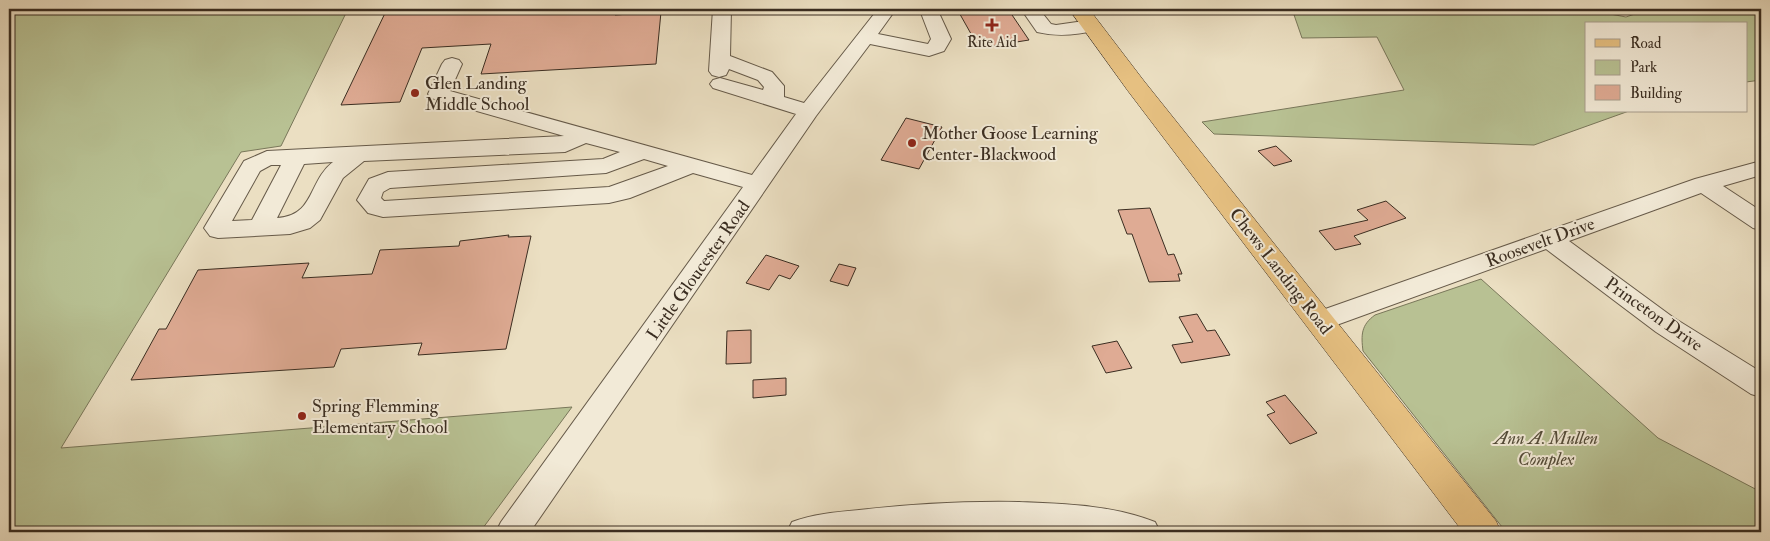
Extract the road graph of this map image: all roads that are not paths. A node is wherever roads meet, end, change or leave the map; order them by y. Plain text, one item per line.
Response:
1 (722, 9) edge
2 (887, 9) edge
3 (931, 9) edge
4 (1030, 9) edge
5 (1085, 17) edge
6 (865, 37) junction
7 (452, 64) dead end
8 (809, 111) junction
9 (583, 135) junction
10 (641, 152) junction
11 (297, 156) junction
12 (357, 156) junction
13 (691, 166) junction
14 (1761, 168) edge
15 (758, 184) junction
16 (1703, 184) junction
17 (1761, 222) edge
18 (260, 228) junction
19 (1549, 239) junction
20 (1320, 320) junction
21 (1761, 386) edge
22 (1112, 528) edge
23 (512, 532) edge
24 (803, 532) edge
25 (1144, 532) edge
26 (1484, 532) edge

1 - 8 street
2 - 6 street, Little Gloucester Road
3 - 6 street
4 - 5 street
5 - 20 main road, Chews Landing Road
6 - 8 street, Little Gloucester Road
7 - 9 street
8 - 15 street, Little Gloucester Road
9 - 10 street
9 - 12 street
10 - 13 street
10 - 13 street
11 - 12 street
11 - 18 street
11 - 18 street
12 - 18 street
13 - 15 street
14 - 16 street, Roosevelt Drive
15 - 23 street, Little Gloucester Road
16 - 17 street
16 - 19 street, Roosevelt Drive
19 - 20 street, Roosevelt Drive
19 - 21 street, Princeton Drive
20 - 26 main road, Chews Landing Road
22 - 24 street
22 - 25 street

